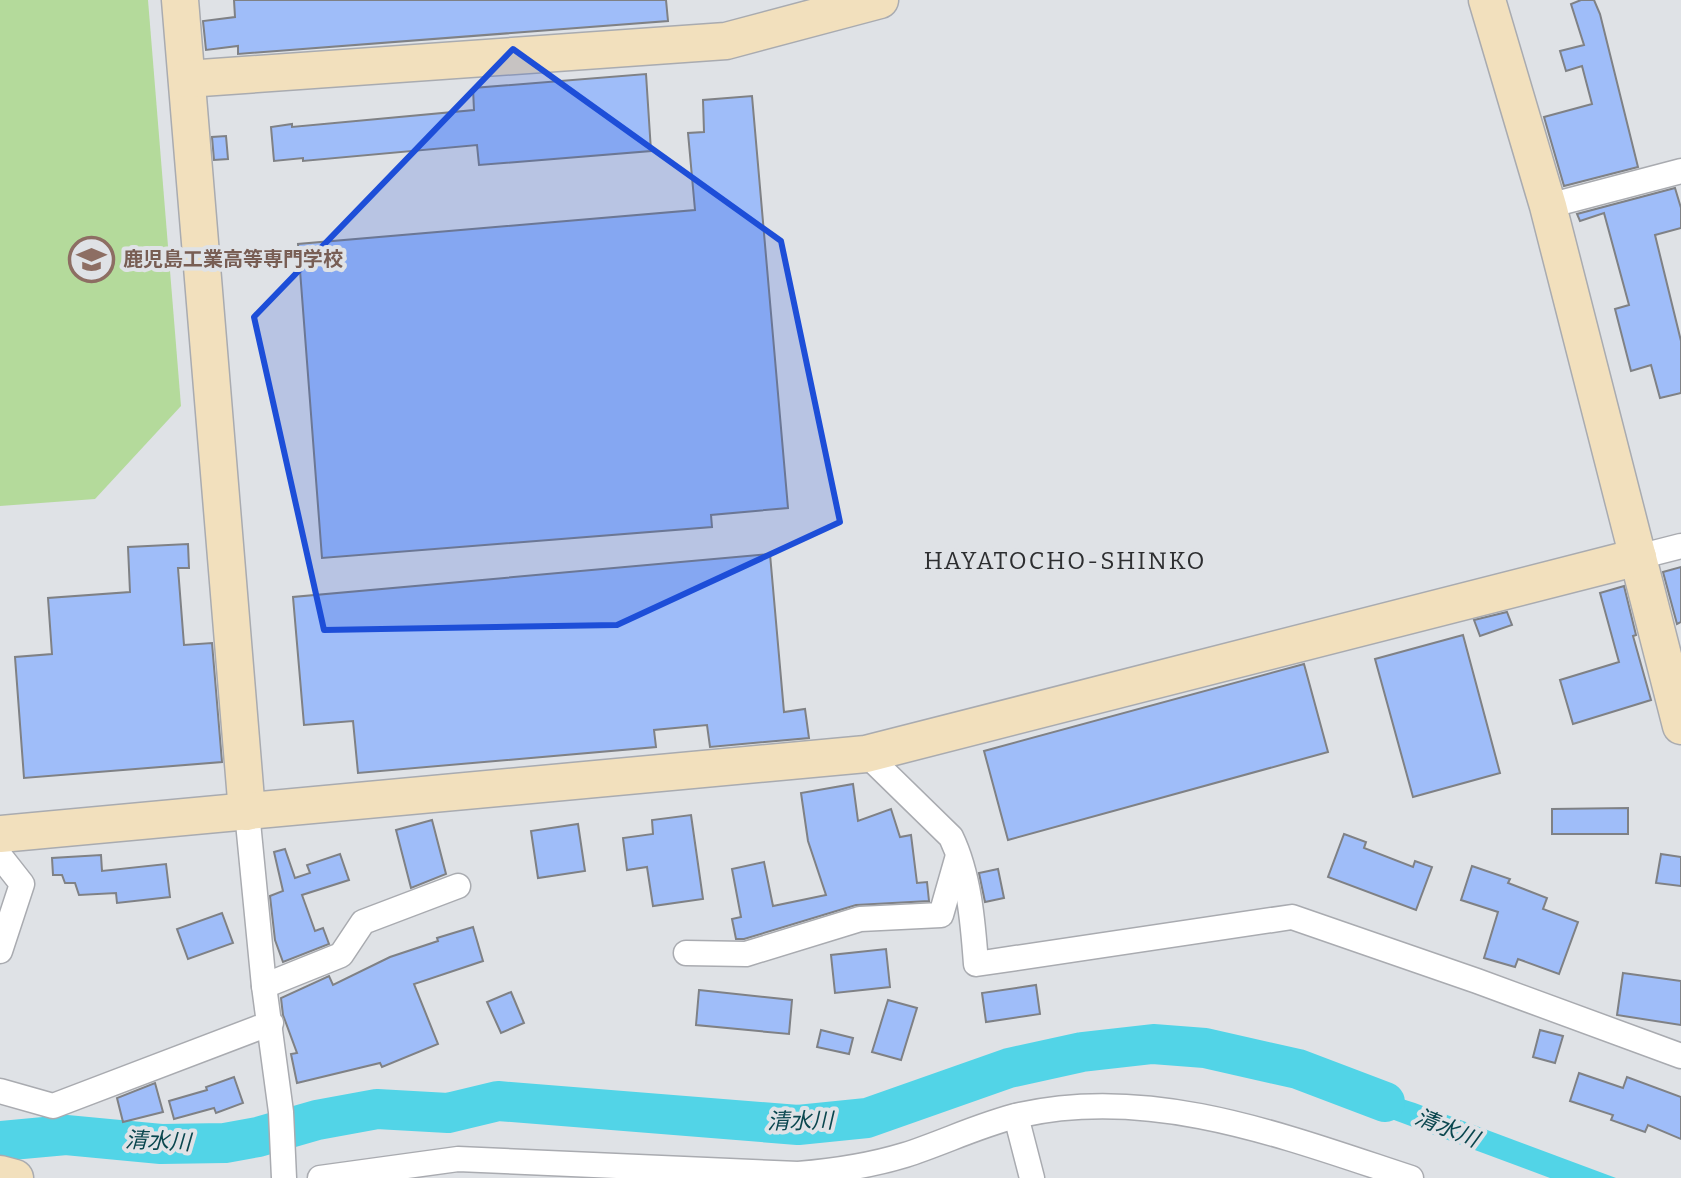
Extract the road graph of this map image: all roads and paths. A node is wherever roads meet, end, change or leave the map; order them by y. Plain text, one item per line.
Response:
1 (180, 0) edge
2 (880, 0) edge
3 (1487, 0) edge
4 (187, 79) junction
5 (1681, 171) edge
6 (1548, 206) junction
7 (1681, 546) edge
8 (1638, 557) junction
9 (1681, 726) edge
10 (866, 754) junction
11 (247, 812) junction
12 (0, 834) edge
13 (959, 852) junction
14 (0, 856) edge
15 (458, 886) dead end
16 (0, 951) edge
17 (686, 953) dead end
18 (264, 986) junction
19 (271, 1023) junction
20 (1681, 1056) edge
21 (0, 1091) edge
22 (1016, 1116) junction
23 (0, 1174) edge
24 (15, 1178) edge
25 (284, 1178) edge
26 (320, 1178) edge
27 (1032, 1178) edge
28 (1411, 1178) edge

1 - 4 street
2 - 4 street
3 - 6 street
4 - 11 street
5 - 6 street
6 - 8 street
7 - 8 street
8 - 9 street
8 - 10 street
10 - 11 street
10 - 13 street
11 - 12 street
11 - 18 street
13 - 17 street
13 - 20 street
14 - 16 street
15 - 18 street
18 - 19 street
19 - 21 street
19 - 25 street
22 - 26 street
22 - 27 street
22 - 28 street
23 - 24 street

